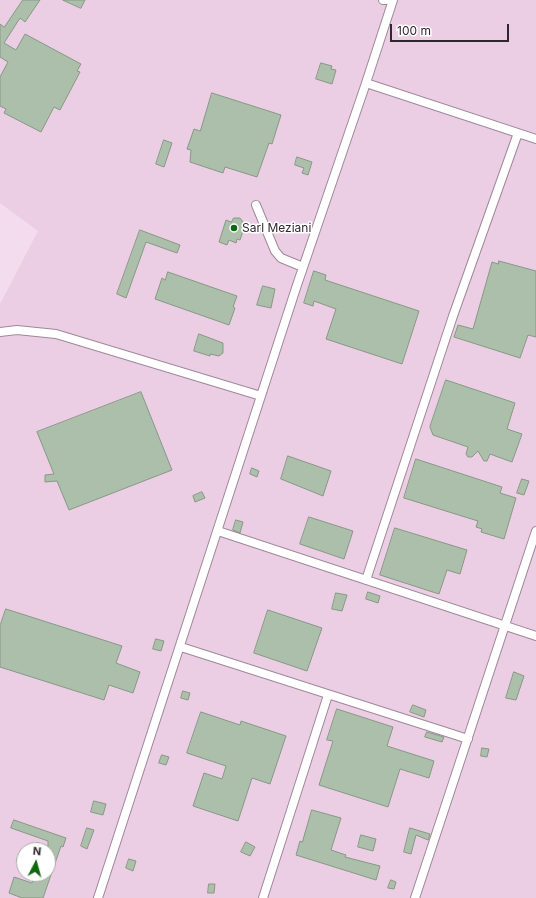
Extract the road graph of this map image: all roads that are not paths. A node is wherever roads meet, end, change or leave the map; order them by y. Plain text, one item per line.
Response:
1 (383, 0) edge
2 (392, 0) edge
3 (366, 83) junction
4 (518, 133) junction
5 (536, 139) edge
6 (256, 205) dead end
7 (303, 267) junction
8 (0, 332) edge
9 (261, 396) junction
10 (218, 531) junction
11 (536, 531) edge
12 (366, 580) junction
13 (505, 626) junction
14 (536, 636) edge
15 (180, 647) junction
16 (328, 695) junction
17 (468, 739) junction
18 (98, 898) edge
19 (263, 898) edge
20 (415, 898) edge

1 - 2 street
2 - 3 street
3 - 4 street
3 - 7 street
4 - 5 street
4 - 12 street
6 - 7 street
7 - 9 street
8 - 9 street
9 - 10 street
10 - 12 street
10 - 15 street
11 - 13 street
12 - 13 street
13 - 14 street
13 - 17 street
15 - 16 street
15 - 18 street
16 - 17 street
16 - 19 street
17 - 20 street

